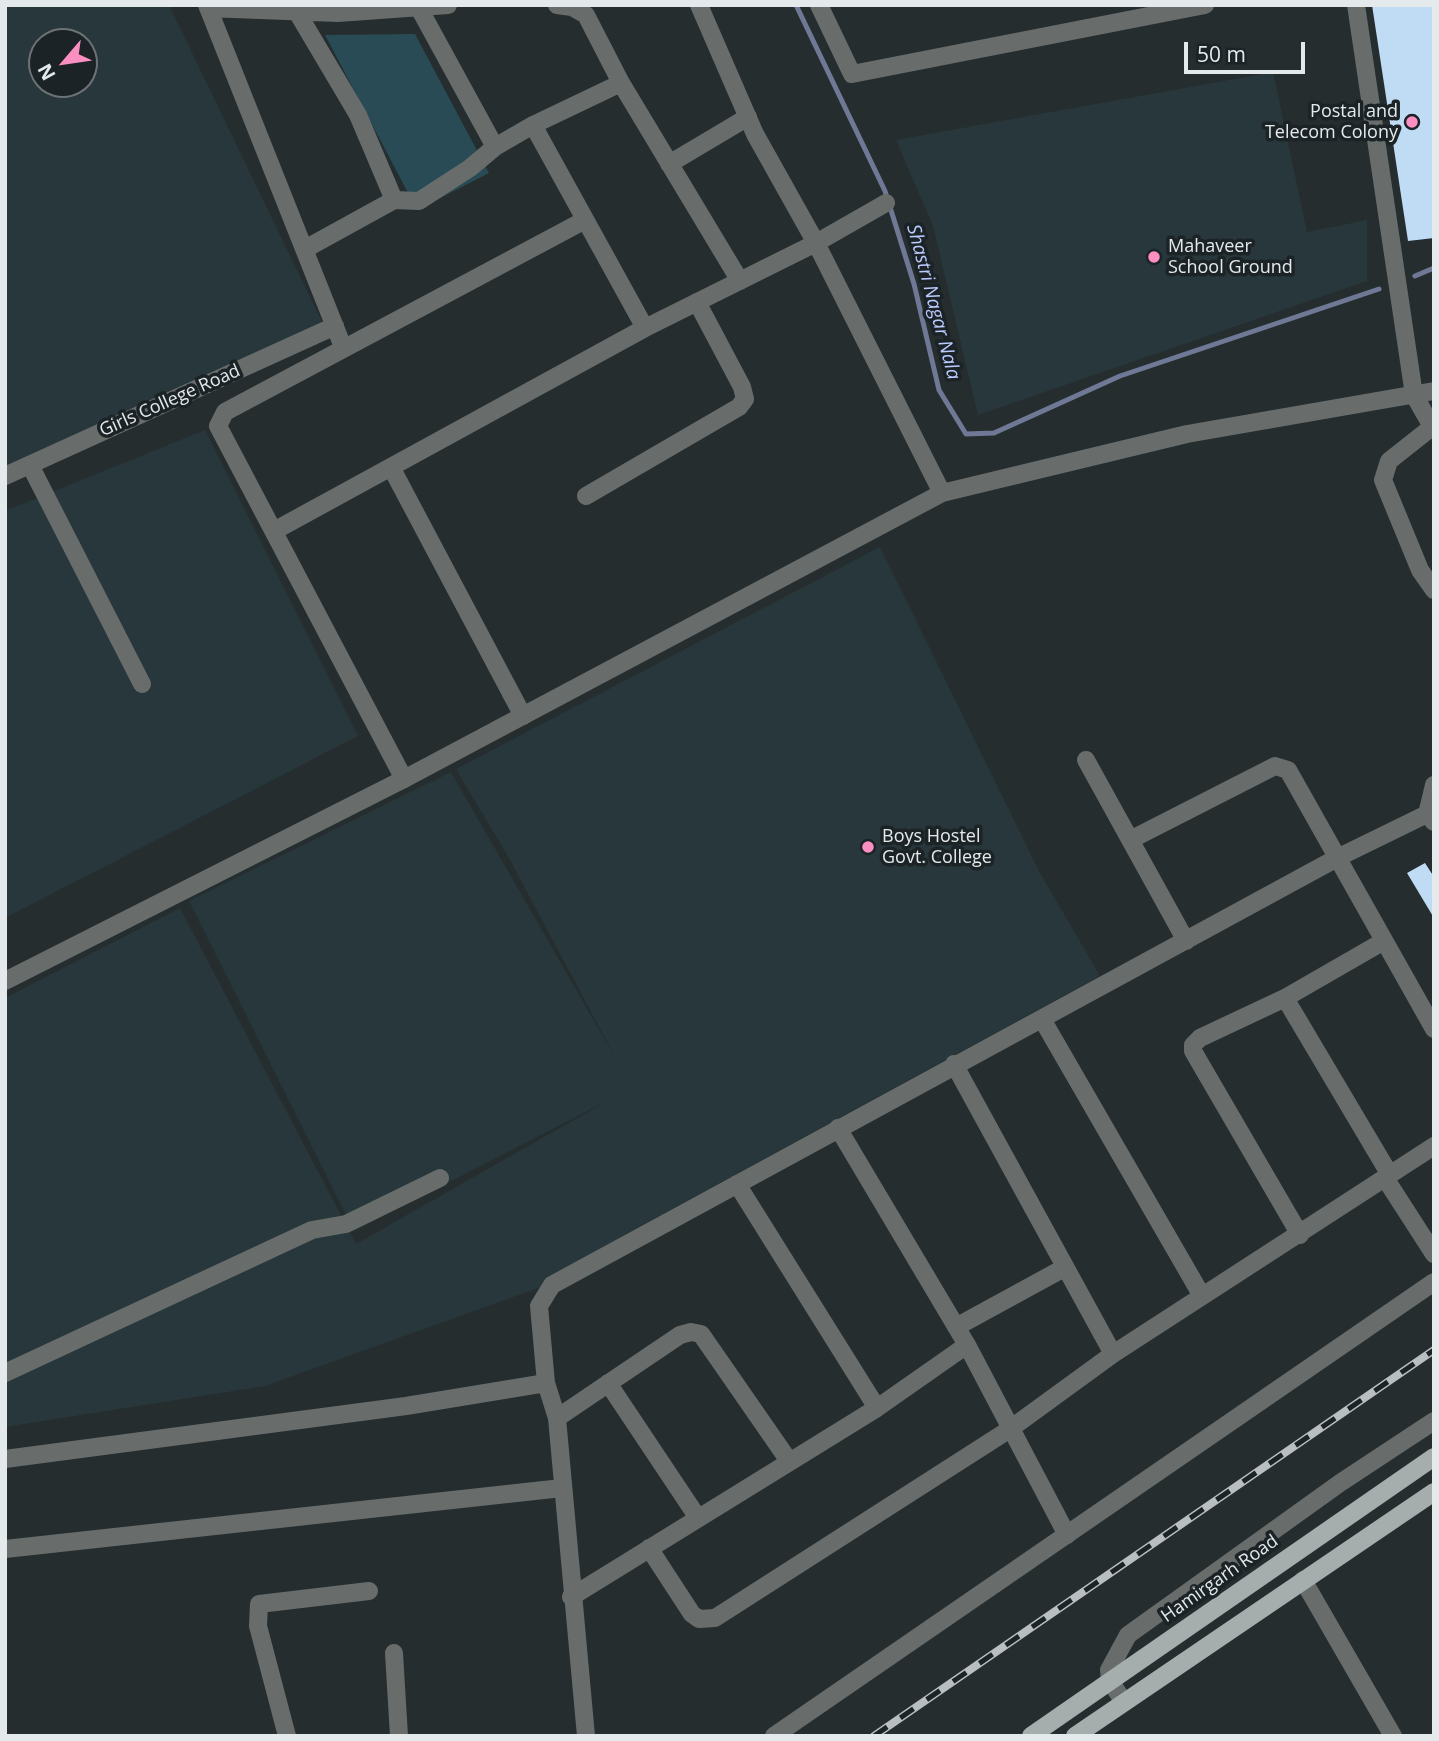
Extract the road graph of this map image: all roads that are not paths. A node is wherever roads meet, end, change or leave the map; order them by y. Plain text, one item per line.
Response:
1 (448, 5) edge
2 (557, 5) edge
3 (699, 5) edge
4 (819, 5) edge
5 (1205, 5) edge
6 (1356, 5) edge
7 (208, 6) edge
8 (419, 8) junction
9 (297, 12) junction
10 (621, 83) junction
11 (748, 117) junction
12 (533, 125) junction
13 (495, 147) junction
14 (669, 164) junction
15 (394, 200) junction
16 (886, 204) dead end
17 (585, 219) junction
18 (816, 243) junction
19 (305, 249) junction
20 (740, 281) junction
21 (697, 302) junction
22 (335, 326) junction
23 (645, 328) junction
24 (343, 347) junction
25 (1434, 391) edge
26 (1414, 395) junction
27 (1433, 428) edge
28 (30, 464) junction
29 (391, 467) junction
30 (5, 475) edge
31 (942, 493) junction
32 (586, 496) dead end
33 (274, 531) junction
34 (1434, 590) edge
35 (142, 684) dead end
36 (523, 716) junction
37 (1086, 760) dead end
38 (404, 779) junction
39 (1434, 785) edge
40 (1430, 818) edge
41 (1130, 840) junction
42 (1337, 858) junction
43 (1186, 941) junction
44 (1384, 941) junction
45 (5, 981) edge
46 (1285, 998) junction
47 (1042, 1019) junction
48 (1434, 1029) edge
49 (954, 1064) junction
50 (838, 1128) junction
51 (1434, 1146) edge
52 (1387, 1176) junction
53 (440, 1178) dead end
54 (737, 1184) junction
55 (1300, 1235) junction
56 (1434, 1254) edge
57 (1064, 1268) junction
58 (1434, 1282) edge
59 (1202, 1296) junction
60 (956, 1327) junction
61 (967, 1345) junction
62 (1113, 1354) junction
63 (5, 1373) edge
64 (546, 1383) junction
65 (608, 1383) junction
66 (877, 1408) junction
67 (557, 1418) junction
68 (1434, 1421) edge
69 (1010, 1429) junction
70 (1434, 1457) edge
71 (5, 1460) edge
72 (789, 1461) junction
73 (562, 1488) junction
74 (1434, 1492) edge
75 (698, 1518) junction
76 (1067, 1535) junction
77 (649, 1548) junction
78 (5, 1549) edge
79 (1303, 1580) junction
80 (369, 1591) dead end
81 (571, 1597) junction
82 (394, 1653) dead end
83 (1110, 1681) junction
84 (1124, 1702) junction
85 (287, 1736) edge
86 (399, 1736) edge
87 (586, 1736) edge
88 (774, 1736) edge
89 (1031, 1736) edge
90 (1075, 1736) edge
91 (1393, 1736) edge

1 - 8 street
2 - 10 street
3 - 11 street
4 - 5 street
6 - 26 street
7 - 9 street
7 - 19 street
8 - 9 street
8 - 13 street
9 - 15 street
10 - 12 street
10 - 14 street
11 - 14 street
11 - 18 street
12 - 13 street
12 - 17 street
13 - 15 street
14 - 20 street
15 - 19 street
16 - 18 street
17 - 23 street
17 - 24 street
18 - 20 street
18 - 31 street
19 - 22 street
20 - 21 street
21 - 23 street
21 - 32 street
22 - 24 street
22 - 28 street, Girls College Road
23 - 29 street
24 - 33 street
25 - 26 street
26 - 27 street
26 - 31 street
27 - 34 street
28 - 30 street, Girls College Road
28 - 35 street
29 - 33 street
29 - 36 street
31 - 36 street
33 - 38 street
36 - 38 street
37 - 41 street
38 - 45 street
39 - 40 street
40 - 42 street
41 - 42 street
41 - 43 street
42 - 43 street
42 - 44 street
43 - 47 street
44 - 46 street
44 - 48 street
46 - 52 street
46 - 55 street
47 - 49 street
47 - 59 street
49 - 50 street
49 - 57 street
50 - 54 street
50 - 60 street
51 - 52 street
52 - 55 street
52 - 56 street
53 - 63 street
54 - 64 street
54 - 66 street
55 - 59 street
57 - 60 street
57 - 62 street
58 - 76 street
59 - 62 street
60 - 61 street
61 - 66 street
61 - 69 street
62 - 69 street
64 - 67 street
64 - 71 street
65 - 67 street
65 - 72 street
65 - 75 street
66 - 72 street
67 - 73 street
68 - 83 street
69 - 76 street
69 - 77 street
70 - 83 main road, Hamirgarh Road
72 - 75 street
73 - 78 street
73 - 81 street
74 - 79 main road
75 - 77 street
76 - 88 street
77 - 81 street
79 - 84 main road
79 - 91 street
80 - 85 street
81 - 87 street
82 - 86 street
83 - 84 street
83 - 89 main road, Hamirgarh Road
84 - 90 main road

